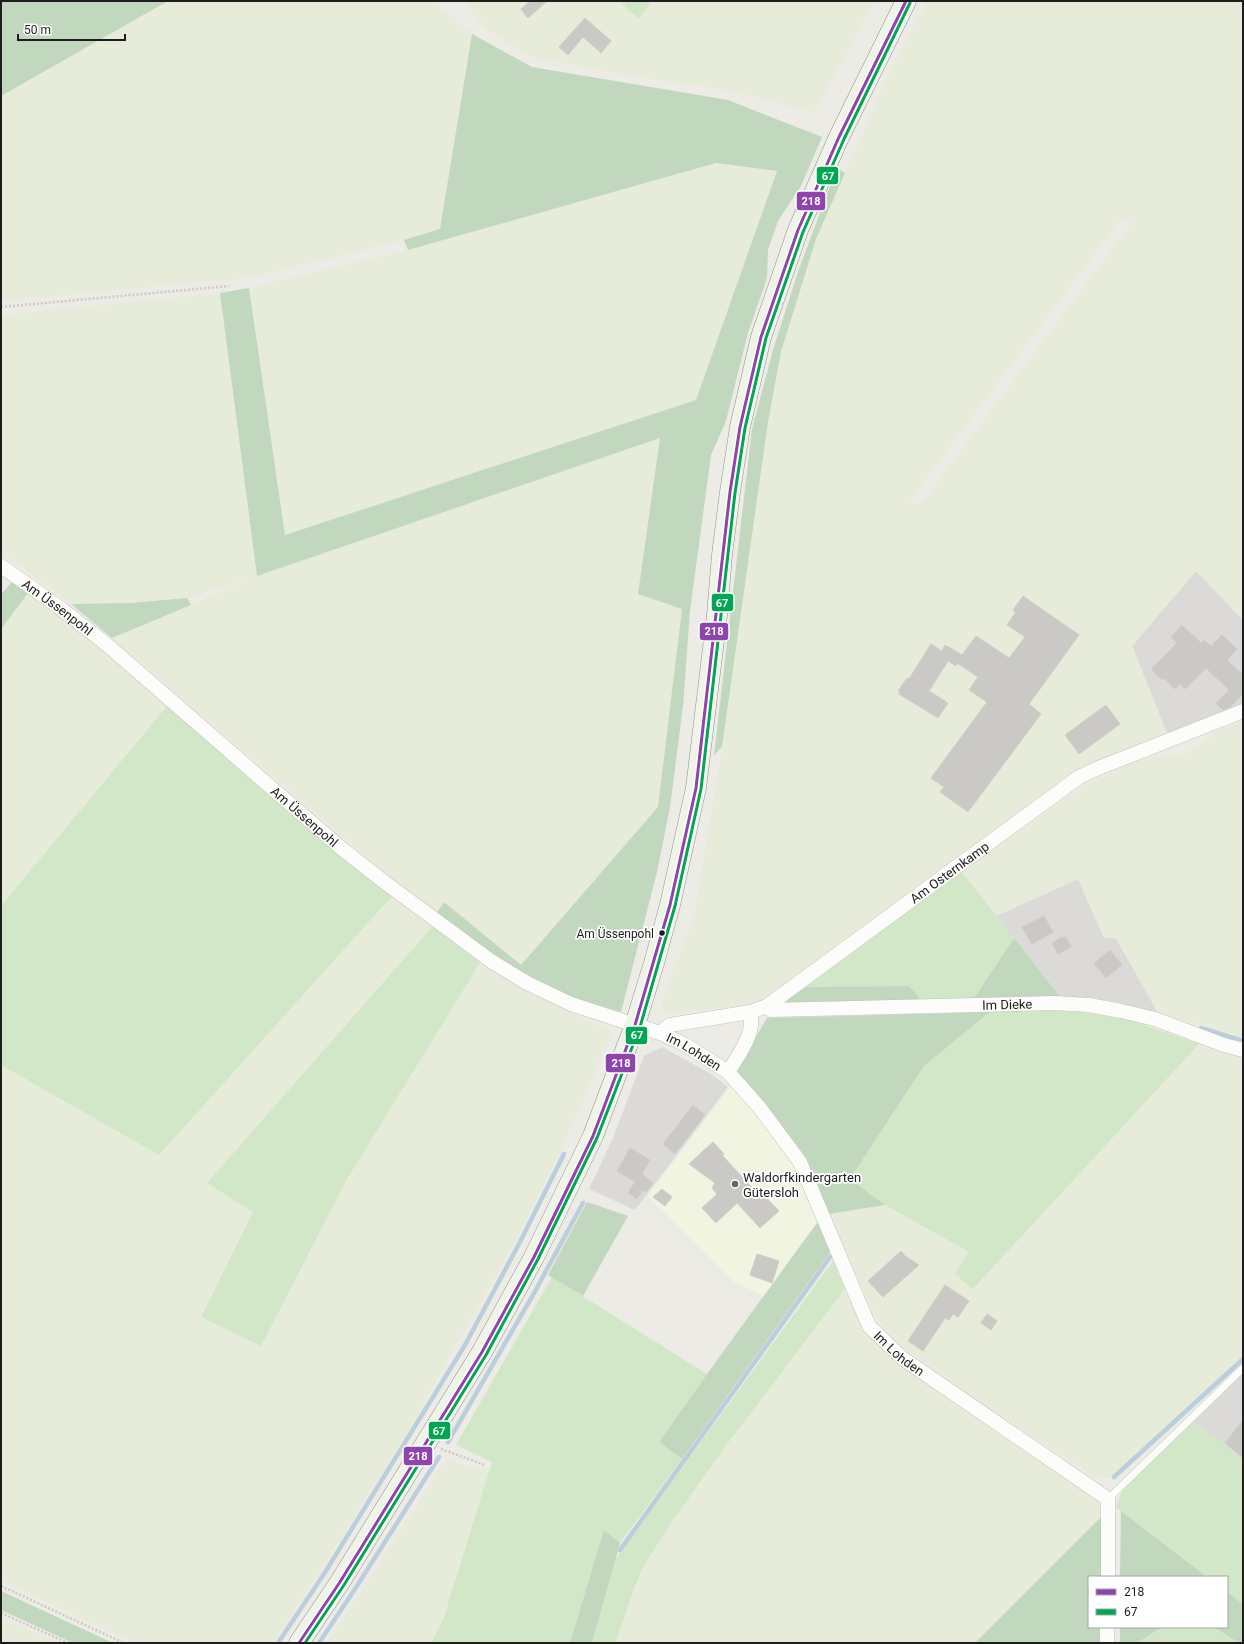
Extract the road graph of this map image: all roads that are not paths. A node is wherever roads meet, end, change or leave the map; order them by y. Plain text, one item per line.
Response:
1 (906, 1) edge
2 (1, 566) edge
3 (1243, 711) edge
4 (767, 1006) junction
5 (750, 1012) junction
6 (635, 1025) junction
7 (660, 1033) junction
8 (1243, 1050) edge
9 (728, 1072) junction
10 (1243, 1368) edge
11 (1108, 1499) junction
12 (1108, 1576) edge
13 (1107, 1628) edge
14 (299, 1643) edge
15 (1107, 1643) edge

1 - 6 main road
2 - 6 street, Am Üssenpohl
3 - 4 street, Am Osternkamp
4 - 5 street, Am Osternkamp
4 - 8 street, Im Dieke
5 - 7 street, Am Osternkamp
5 - 9 street, Im Lohden
6 - 7 street, Im Lohden
6 - 14 main road
7 - 9 street, Im Lohden
9 - 11 street, Im Lohden
10 - 11 lane
11 - 12 street
13 - 15 street

